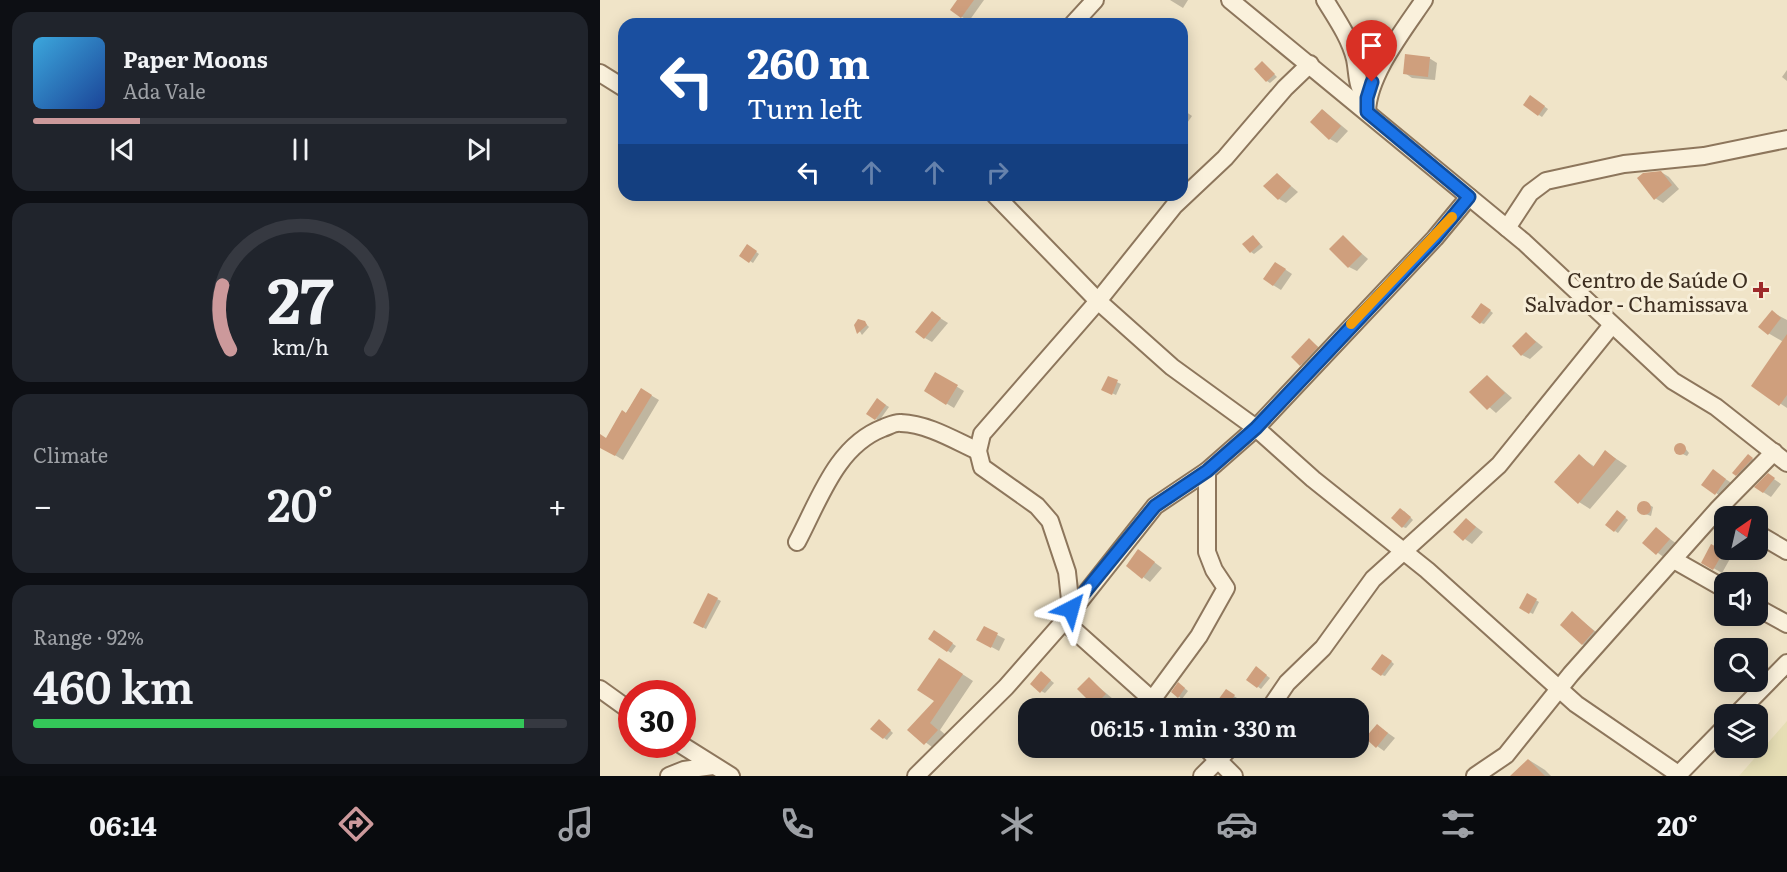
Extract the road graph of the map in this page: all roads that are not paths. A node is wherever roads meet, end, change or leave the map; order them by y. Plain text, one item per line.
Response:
1 (1095, 0) edge
2 (1230, 0) edge
3 (1325, 0) edge
4 (1424, 0) edge
5 (1078, 18) edge
6 (1310, 64) junction
7 (600, 73) edge
8 (618, 84) edge
9 (1367, 105) junction
10 (1787, 139) edge
11 (1188, 193) edge
12 (1469, 197) junction
13 (1001, 201) edge
14 (1179, 201) edge
15 (1507, 228) junction
16 (1098, 301) junction
17 (1612, 325) junction
18 (1256, 428) junction
19 (978, 451) junction
20 (1780, 458) edge
21 (1207, 471) junction
22 (1731, 506) edge
23 (1714, 522) edge
24 (1768, 540) edge
25 (797, 542) dead end
26 (1787, 551) edge
27 (1402, 552) junction
28 (1674, 560) junction
29 (1714, 583) edge
30 (1768, 614) edge
31 (1067, 615) junction
32 (1787, 624) edge
33 (1787, 663) edge
34 (600, 689) edge
35 (1559, 690) junction
36 (1151, 698) edge
37 (1161, 698) edge
38 (1277, 698) edge
39 (618, 702) edge
40 (1747, 704) edge
41 (1714, 738) edge
42 (696, 755) edge
43 (1218, 759) joint
44 (713, 766) junction
45 (1677, 775) edge
46 (669, 776) edge
47 (731, 776) edge
48 (916, 776) edge
49 (1202, 776) edge
50 (1234, 776) edge
51 (1475, 776) edge

1 - 5 street
2 - 6 street
3 - 9 street
4 - 9 street
6 - 9 street
6 - 11 street
7 - 8 street
9 - 12 street
10 - 15 street
12 - 15 street
12 - 18 street
13 - 16 street
14 - 16 street
15 - 17 street
16 - 18 street
16 - 19 street
17 - 20 street
17 - 27 street
18 - 21 street
18 - 27 street
19 - 25 street
19 - 31 street
20 - 22 street
21 - 31 street
21 - 37 street
23 - 28 street
24 - 26 street
27 - 35 street
27 - 38 street
28 - 29 street
28 - 35 street
30 - 32 street
31 - 36 street
31 - 48 street
33 - 40 street
34 - 39 street
35 - 45 street
35 - 51 street
41 - 45 street
42 - 44 street
43 - 49 street
43 - 50 street
44 - 46 street
44 - 47 street

